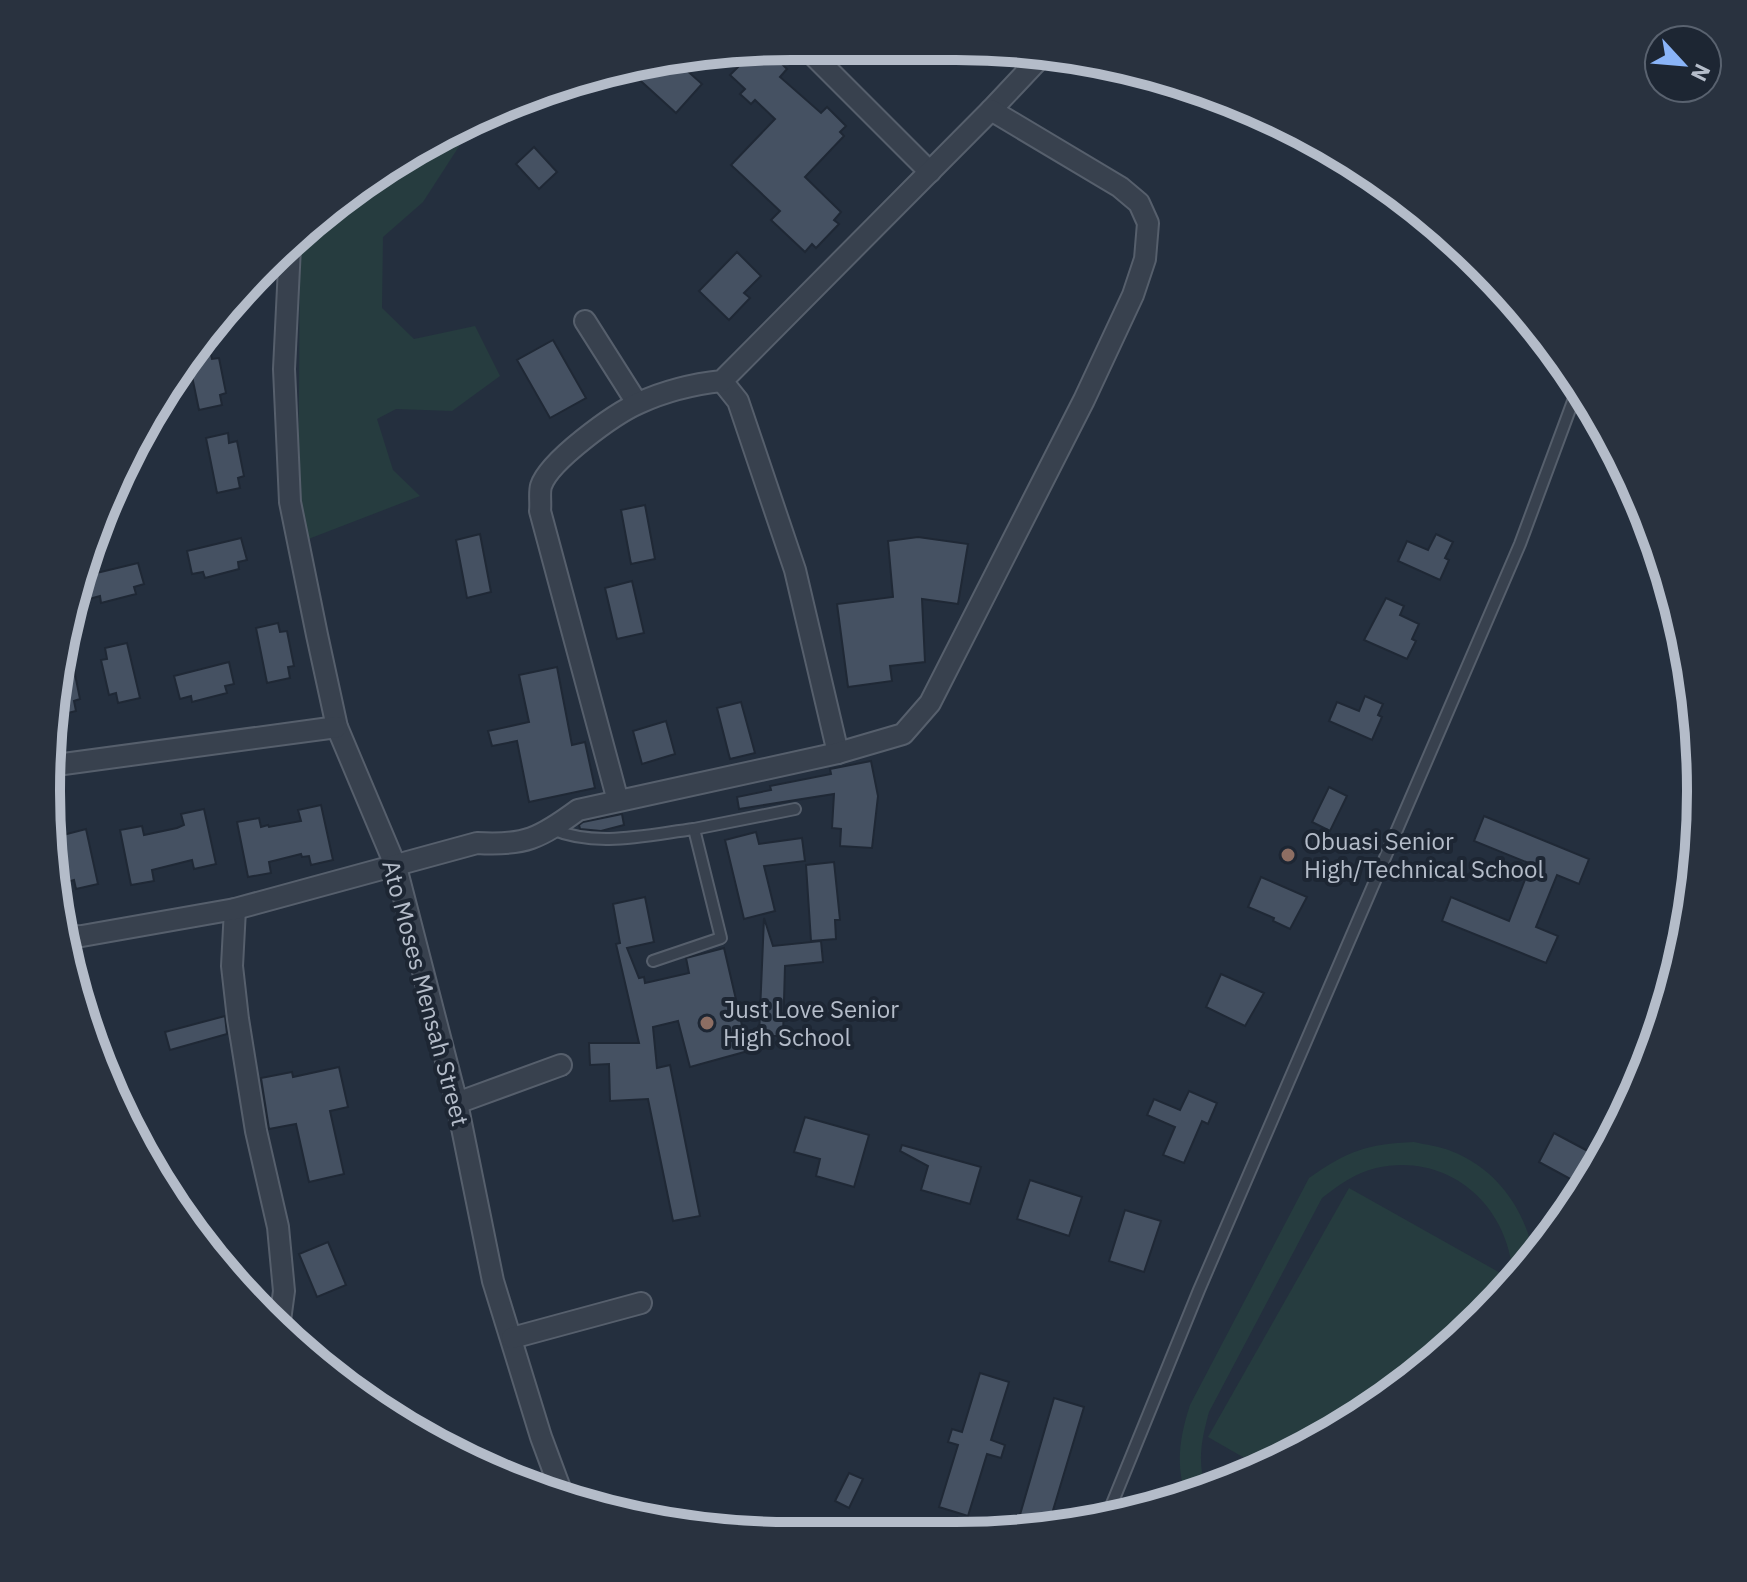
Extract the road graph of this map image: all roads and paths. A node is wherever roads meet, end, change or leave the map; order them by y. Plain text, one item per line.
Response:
1 (818, 60) edge
2 (1034, 65) edge
3 (991, 110) junction
4 (930, 172) junction
5 (289, 259) edge
6 (585, 321) dead end
7 (722, 381) junction
8 (1573, 400) edge
9 (637, 403) junction
10 (337, 727) junction
11 (838, 753) junction
12 (61, 764) edge
13 (618, 801) junction
14 (795, 809) dead end
15 (552, 829) junction
16 (694, 829) junction
17 (396, 867) junction
18 (235, 909) junction
19 (75, 936) edge
20 (82, 936) junction
21 (76, 942) edge
22 (653, 961) dead end
23 (561, 1065) dead end
24 (457, 1103) junction
25 (641, 1303) dead end
26 (281, 1314) edge
27 (512, 1338) junction
28 (558, 1484) edge
29 (1112, 1505) edge

1 - 4 street
2 - 3 street
3 - 4 street
3 - 11 street
4 - 7 street
5 - 10 street, Ato Moses Mensah Street
6 - 9 street
7 - 9 street
7 - 11 street
8 - 29 lane
9 - 13 street
10 - 12 street
10 - 17 street, Ato Moses Mensah Street
11 - 13 street
13 - 15 street
14 - 16 lane
15 - 16 lane
15 - 17 street
16 - 22 lane
17 - 18 street
17 - 24 street, Ato Moses Mensah Street
18 - 20 street
18 - 26 street
19 - 20 street
20 - 21 street
23 - 24 street
24 - 27 street, Ato Moses Mensah Street
25 - 27 street
27 - 28 street, Ato Moses Mensah Street

